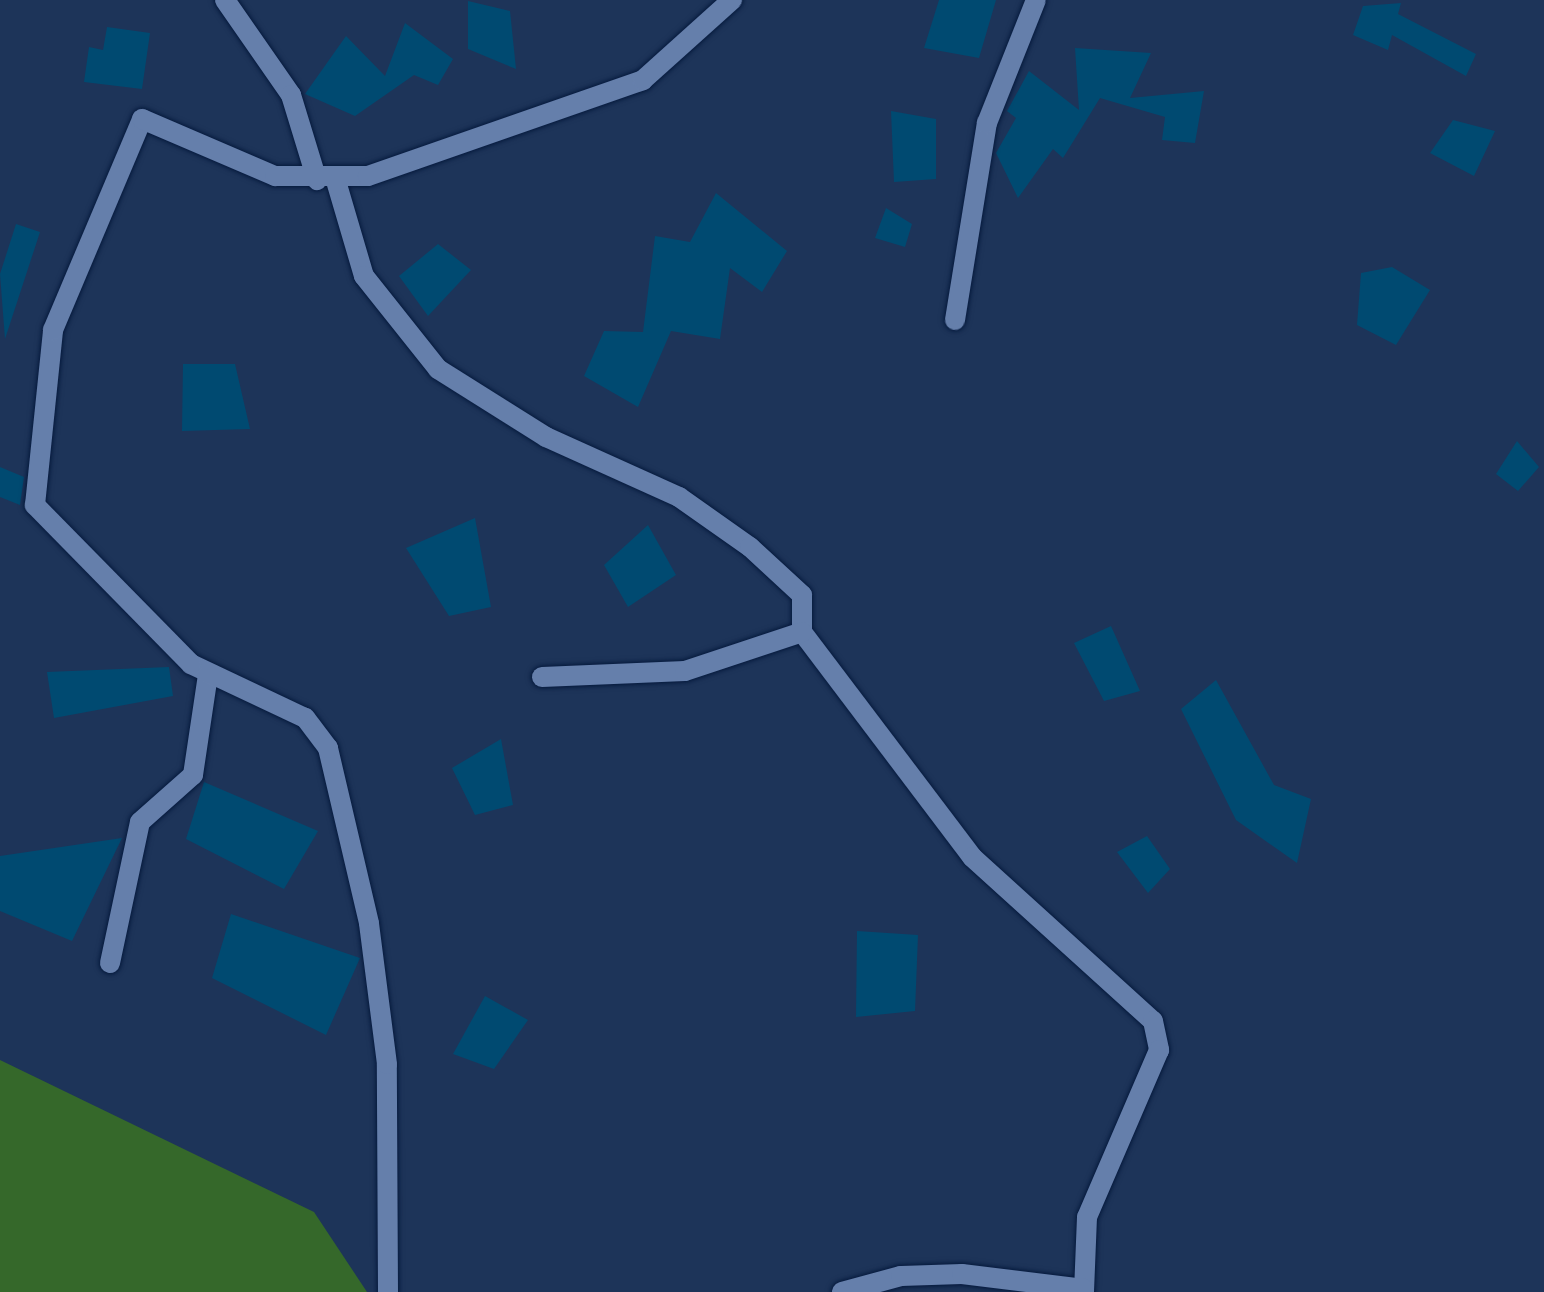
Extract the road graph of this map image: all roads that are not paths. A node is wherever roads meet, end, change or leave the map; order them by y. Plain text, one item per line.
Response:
1 (225, 0) edge
2 (732, 0) edge
3 (1036, 0) edge
4 (327, 180) junction
5 (955, 320) dead end
6 (802, 632) junction
7 (208, 675) junction
8 (542, 676) dead end
9 (110, 964) dead end
10 (1084, 1291) edge
11 (388, 1292) edge
12 (842, 1292) edge

1 - 4 street
2 - 4 street
3 - 5 street
4 - 6 street
4 - 7 street
6 - 8 street
6 - 10 street
7 - 9 street
7 - 11 street
10 - 12 street

